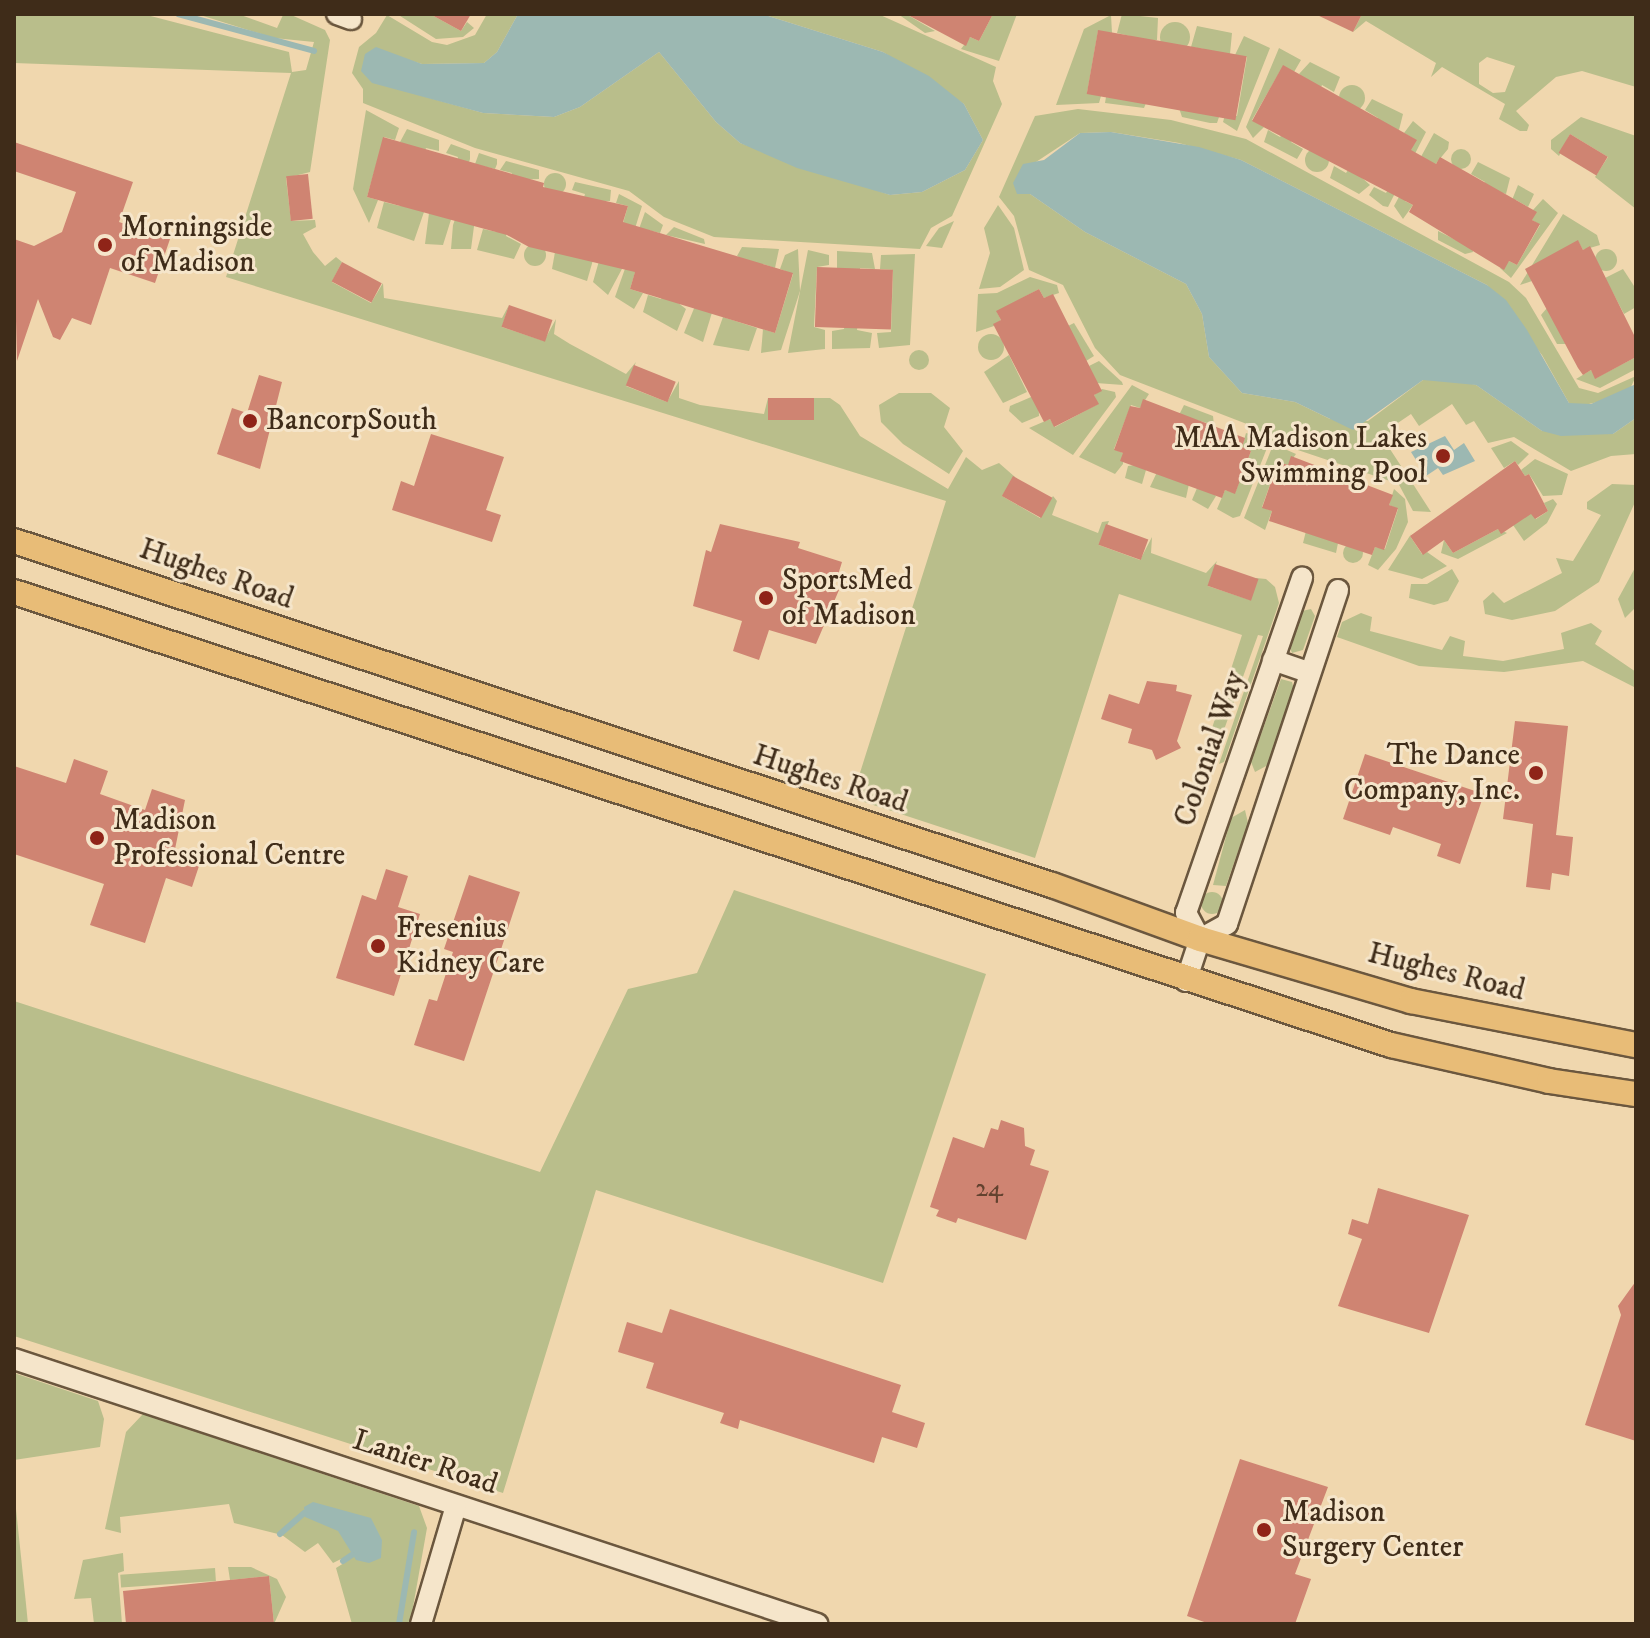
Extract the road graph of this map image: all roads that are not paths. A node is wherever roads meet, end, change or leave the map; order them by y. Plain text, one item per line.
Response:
1 (14, 541) edge
2 (1302, 578) dead end
3 (1338, 590) dead end
4 (14, 592) edge
5 (1273, 660) junction
6 (1310, 673) junction
7 (1200, 939) junction
8 (1186, 981) junction
9 (1636, 1045) edge
10 (1636, 1094) edge
11 (14, 1359) edge
12 (456, 1506) junction
13 (421, 1624) edge
14 (817, 1624) edge

1 - 7 main road, Hughes Road
2 - 5 street, Colonial Way
3 - 6 street
4 - 8 main road
5 - 6 street
5 - 7 street, Colonial Way
6 - 7 street
7 - 8 street
7 - 9 main road, Hughes Road
8 - 10 main road
11 - 12 street, Lanier Road
12 - 13 street
12 - 14 street, Lanier Road

